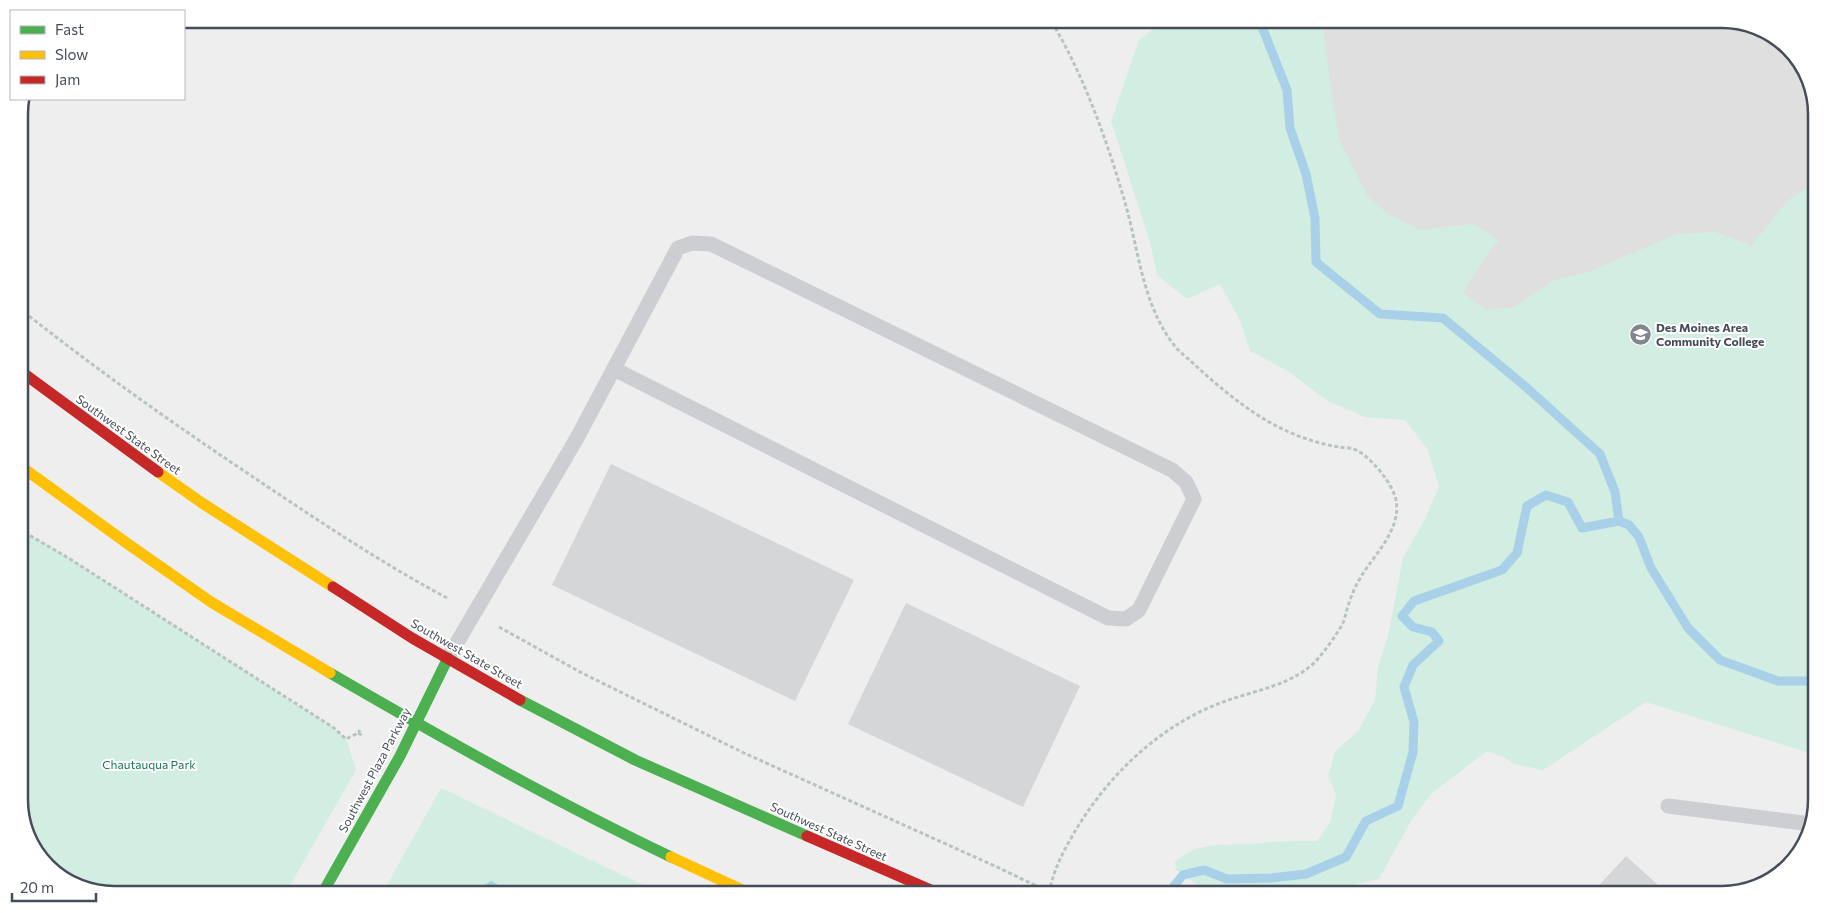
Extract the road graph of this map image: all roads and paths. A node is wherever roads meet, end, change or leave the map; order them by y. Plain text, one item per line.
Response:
1 (28, 315) edge
2 (614, 369) junction
3 (28, 377) edge
4 (28, 472) edge
5 (28, 534) edge
6 (449, 599) dead end
7 (499, 627) dead end
8 (448, 658) junction
9 (415, 723) junction
10 (364, 736) dead end
11 (1668, 806) dead end
12 (1805, 823) edge
13 (327, 886) edge
14 (733, 886) edge
15 (922, 886) edge
16 (1036, 886) edge

1 - 6 path
2 - 2 lane
2 - 8 lane
3 - 8 main road, Southwest State Street
4 - 9 main road
5 - 10 path
7 - 16 path
8 - 9 main road, Southwest Plaza Parkway
8 - 15 main road, Southwest State Street
9 - 13 main road, Southwest Plaza Parkway
9 - 14 main road
11 - 12 lane

